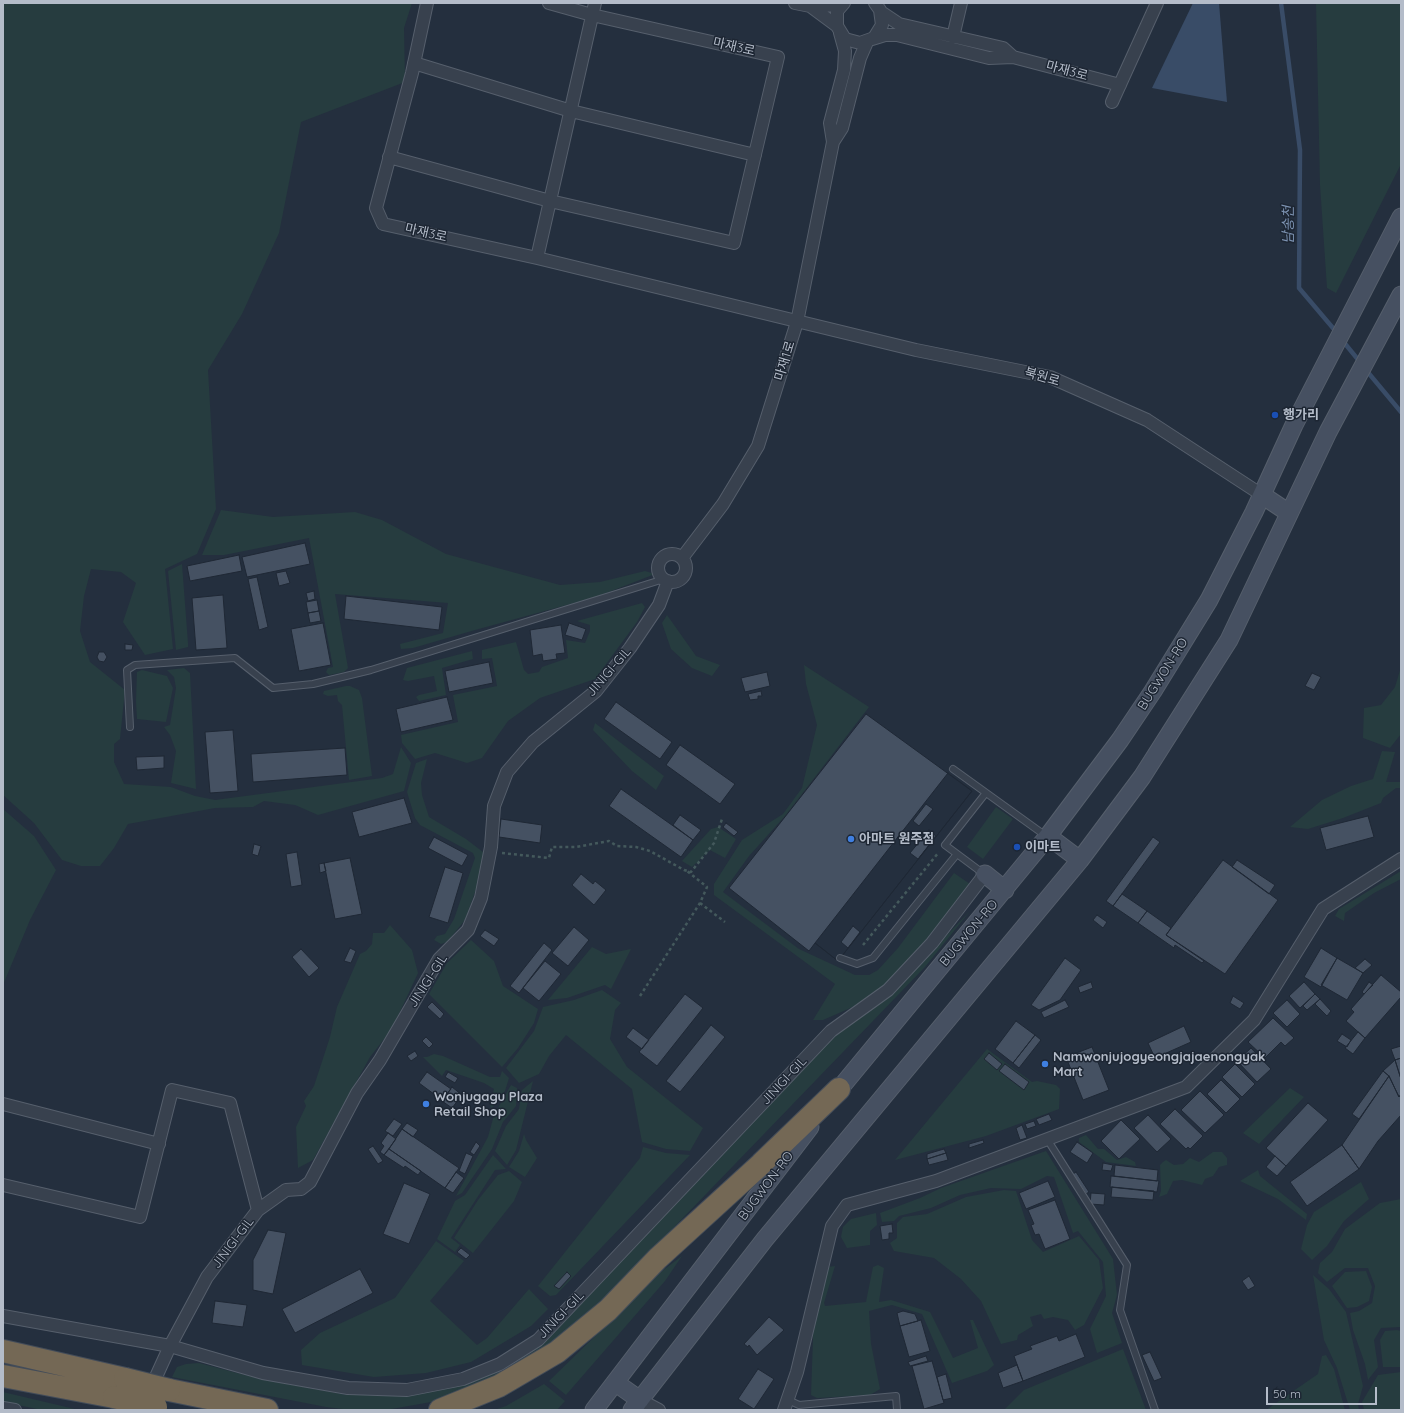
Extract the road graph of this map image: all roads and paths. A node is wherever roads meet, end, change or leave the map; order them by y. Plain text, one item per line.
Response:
1 (427, 3) edge
2 (549, 3) edge
3 (595, 3) edge
4 (796, 3) edge
5 (961, 3) edge
6 (1157, 3) edge
7 (842, 4) edge
8 (877, 5) edge
9 (810, 6) junction
10 (592, 15) junction
11 (838, 30) junction
12 (954, 36) junction
13 (869, 40) junction
14 (1014, 57) junction
15 (414, 63) junction
16 (1120, 85) junction
17 (1112, 102) dead end
18 (571, 111) junction
19 (833, 142) junction
20 (755, 155) junction
21 (390, 157) junction
22 (550, 201) junction
23 (1401, 217) edge
24 (537, 258) junction
25 (1398, 301) edge
26 (797, 322) junction
27 (1262, 495) junction
28 (1288, 513) junction
29 (682, 558) junction
30 (666, 580) junction
31 (130, 727) dead end
32 (953, 769) dead end
33 (985, 794) junction
34 (722, 819) dead end
35 (1048, 836) junction
36 (945, 845) junction
37 (490, 851) junction
38 (957, 854) junction
39 (1401, 859) edge
40 (1080, 860) junction
41 (687, 870) junction
42 (985, 874) junction
43 (1005, 890) junction
44 (700, 903) junction
45 (725, 922) dead end
46 (863, 945) dead end
47 (840, 958) dead end
48 (640, 996) dead end
49 (839, 1089) junction
50 (3, 1104) edge
51 (1046, 1139) junction
52 (159, 1144) junction
53 (3, 1185) edge
54 (258, 1210) junction
55 (3, 1316) edge
56 (170, 1346) junction
57 (3, 1351) edge
58 (3, 1376) edge
59 (616, 1384) junction
60 (120, 1388) junction
61 (159, 1405) edge
62 (636, 1405) edge
63 (786, 1405) edge
64 (808, 1407) edge
65 (3, 1408) edge
66 (15, 1410) edge
67 (234, 1410) edge
68 (267, 1410) edge
69 (440, 1410) edge
70 (594, 1410) edge
71 (659, 1410) edge
72 (897, 1410) edge
73 (1155, 1410) edge

1 - 15 street, 마재3로
2 - 10 street, 마재3로
3 - 10 street
4 - 9 street
5 - 12 street
6 - 16 street
7 - 9 street
7 - 11 street
8 - 12 street, 마재3로
8 - 13 street
9 - 11 street
10 - 18 street
10 - 20 street, 마재3로
11 - 13 street
11 - 19 street
12 - 14 street, 마재3로
13 - 14 street, 마재3로
13 - 19 street
14 - 16 street, 마재3로
15 - 18 street
15 - 21 street, 마재3로
16 - 17 street
18 - 20 street
18 - 22 street
19 - 26 street, 마재1로
20 - 22 street, 마재3로
21 - 22 street, 마재3로
21 - 24 street, 마재3로
22 - 24 street
23 - 27 street, BUGWON-RO
24 - 26 street, 마재3로
25 - 28 street
26 - 27 street, 북원로
26 - 29 street, 마재1로
27 - 28 street
27 - 35 street, BUGWON-RO
28 - 40 street
29 - 30 street
29 - 30 street
30 - 31 lane
30 - 37 street, JINIGI-GIL
32 - 33 lane
33 - 35 lane
33 - 36 lane
34 - 41 path
35 - 40 street
35 - 43 street, BUGWON-RO
36 - 38 lane
36 - 46 path
37 - 41 path
37 - 54 street, JINIGI-GIL
38 - 42 lane
38 - 47 lane
39 - 51 street
40 - 62 street
41 - 44 path
42 - 43 street
42 - 56 street, JINIGI-GIL
43 - 49 street, BUGWON-RO
44 - 45 path
44 - 48 path
49 - 59 street, BUGWON-RO
49 - 69 highway
50 - 52 street
51 - 63 street
51 - 73 lane
52 - 53 street
52 - 54 street
54 - 56 street, JINIGI-GIL
55 - 56 street, JINIGI-GIL
56 - 61 street, JINIGI-GIL
57 - 60 highway
58 - 60 highway
59 - 62 street
59 - 70 street, BUGWON-RO
60 - 61 highway, bridge
61 - 67 highway
61 - 68 highway
62 - 71 street
63 - 64 lane
64 - 72 lane
65 - 66 street

